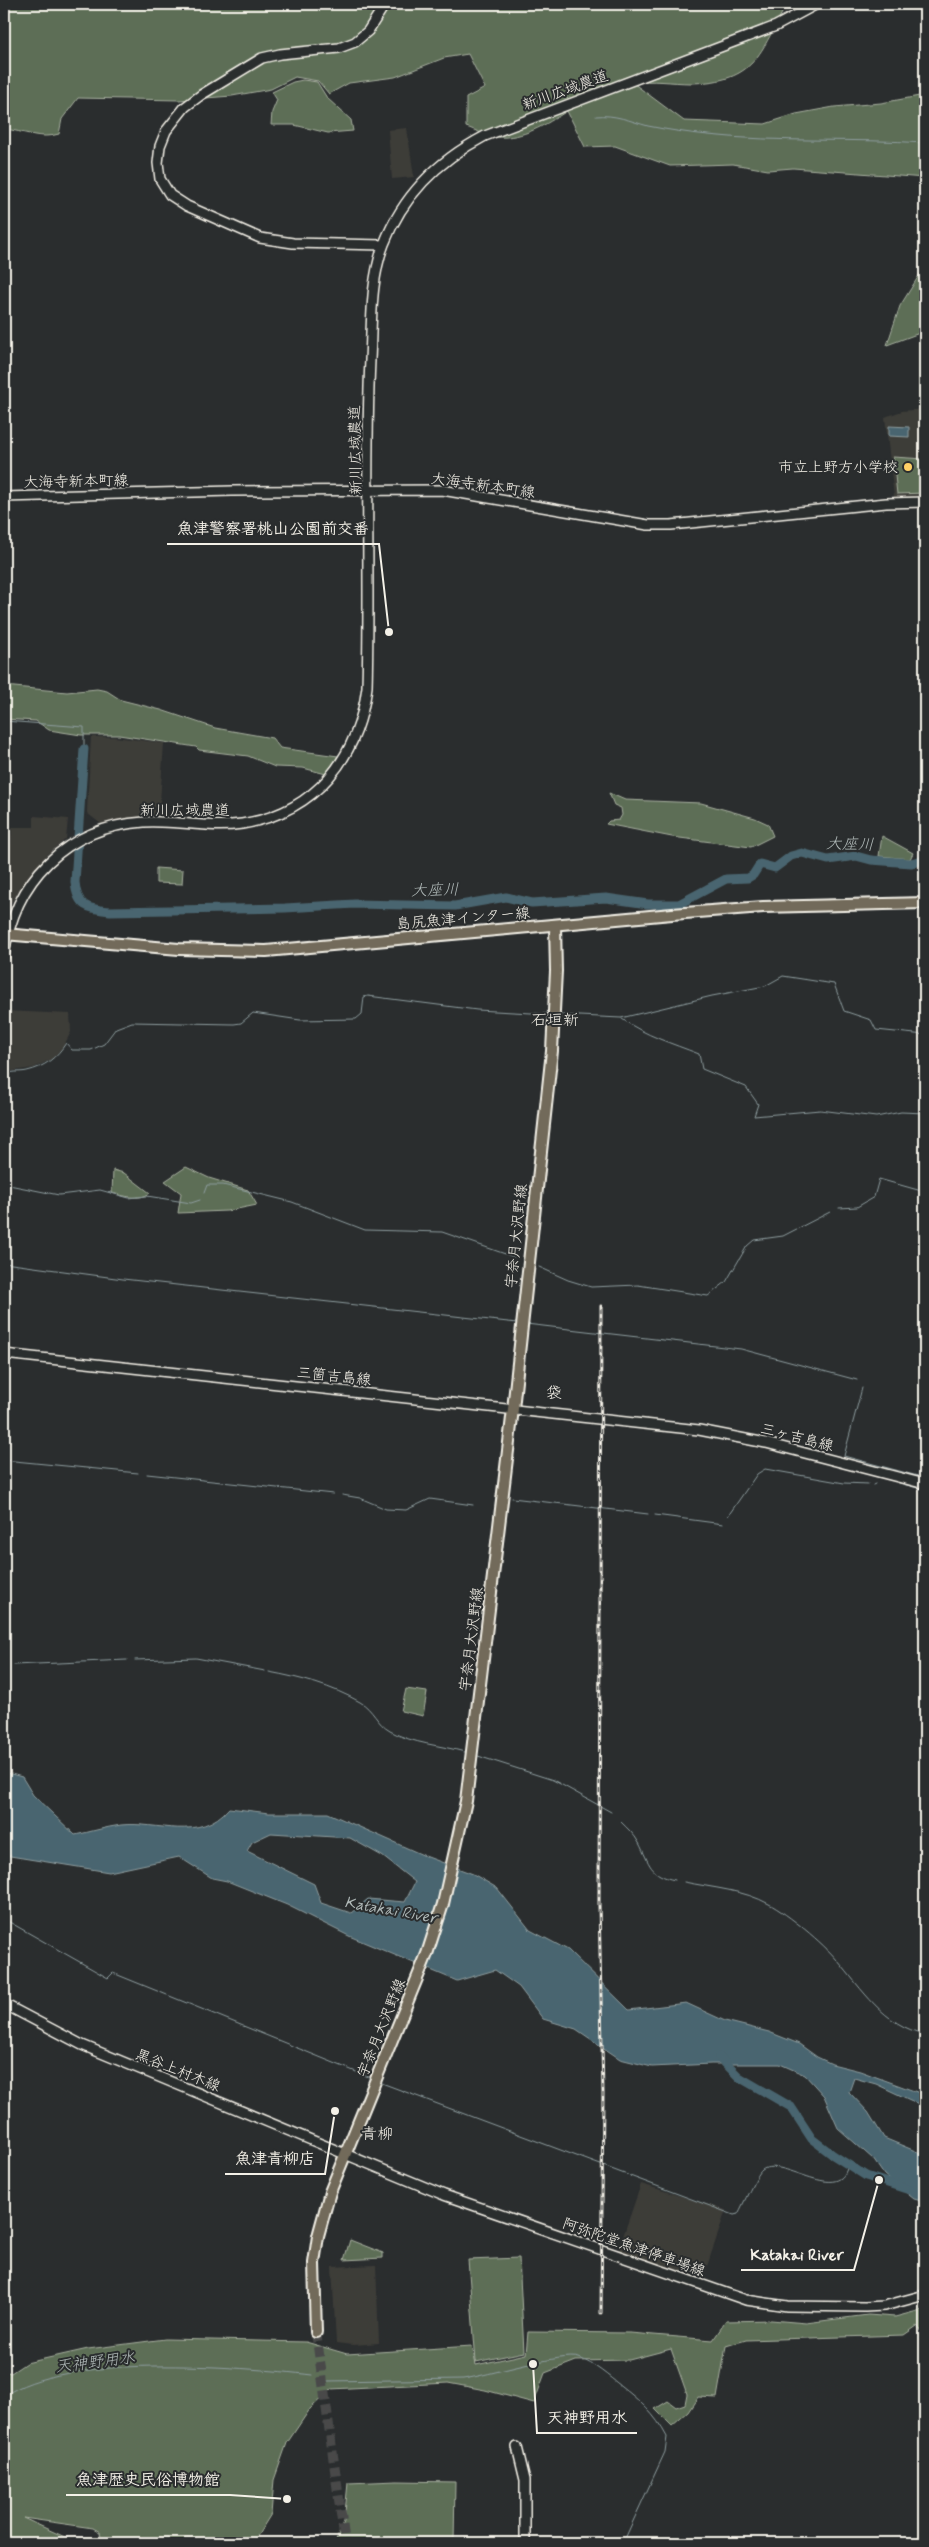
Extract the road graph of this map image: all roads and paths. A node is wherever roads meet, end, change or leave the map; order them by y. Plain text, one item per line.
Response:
1 (385, 4) edge
2 (817, 4) edge
3 (383, 245) junction
4 (369, 491) junction
5 (4, 496) edge
6 (925, 502) edge
7 (925, 903) edge
8 (555, 925) junction
9 (5, 934) edge
10 (4, 956) edge
11 (4, 1354) edge
12 (513, 1409) junction
13 (662, 1425) joint
14 (925, 1484) edge
15 (4, 2004) edge
16 (345, 2153) junction
17 (925, 2295) edge
18 (316, 2332) tunnel mouth
19 (517, 2447) dead end
20 (525, 2542) edge

1 - 3 main road
2 - 3 main road, 新川広域農道
3 - 4 main road, 新川広域農道
4 - 5 main road, 大海寺新本町線
4 - 6 main road, 大海寺新本町線
4 - 9 main road, 新川広域農道
7 - 8 main road, 島尻魚津インター線
8 - 9 main road, 島尻魚津インター線
8 - 12 main road, 宇奈月大沢野線
9 - 10 main road, 新川広域農道
11 - 12 main road, 三箇吉島線
12 - 13 main road, 三箇吉島線
12 - 16 main road, 宇奈月大沢野線
13 - 14 main road, 三ヶ吉島線
15 - 16 main road, 黒谷上村木線
16 - 17 main road, 阿弥陀堂魚津停車場線
16 - 18 main road, 宇奈月大沢野線
19 - 20 main road

